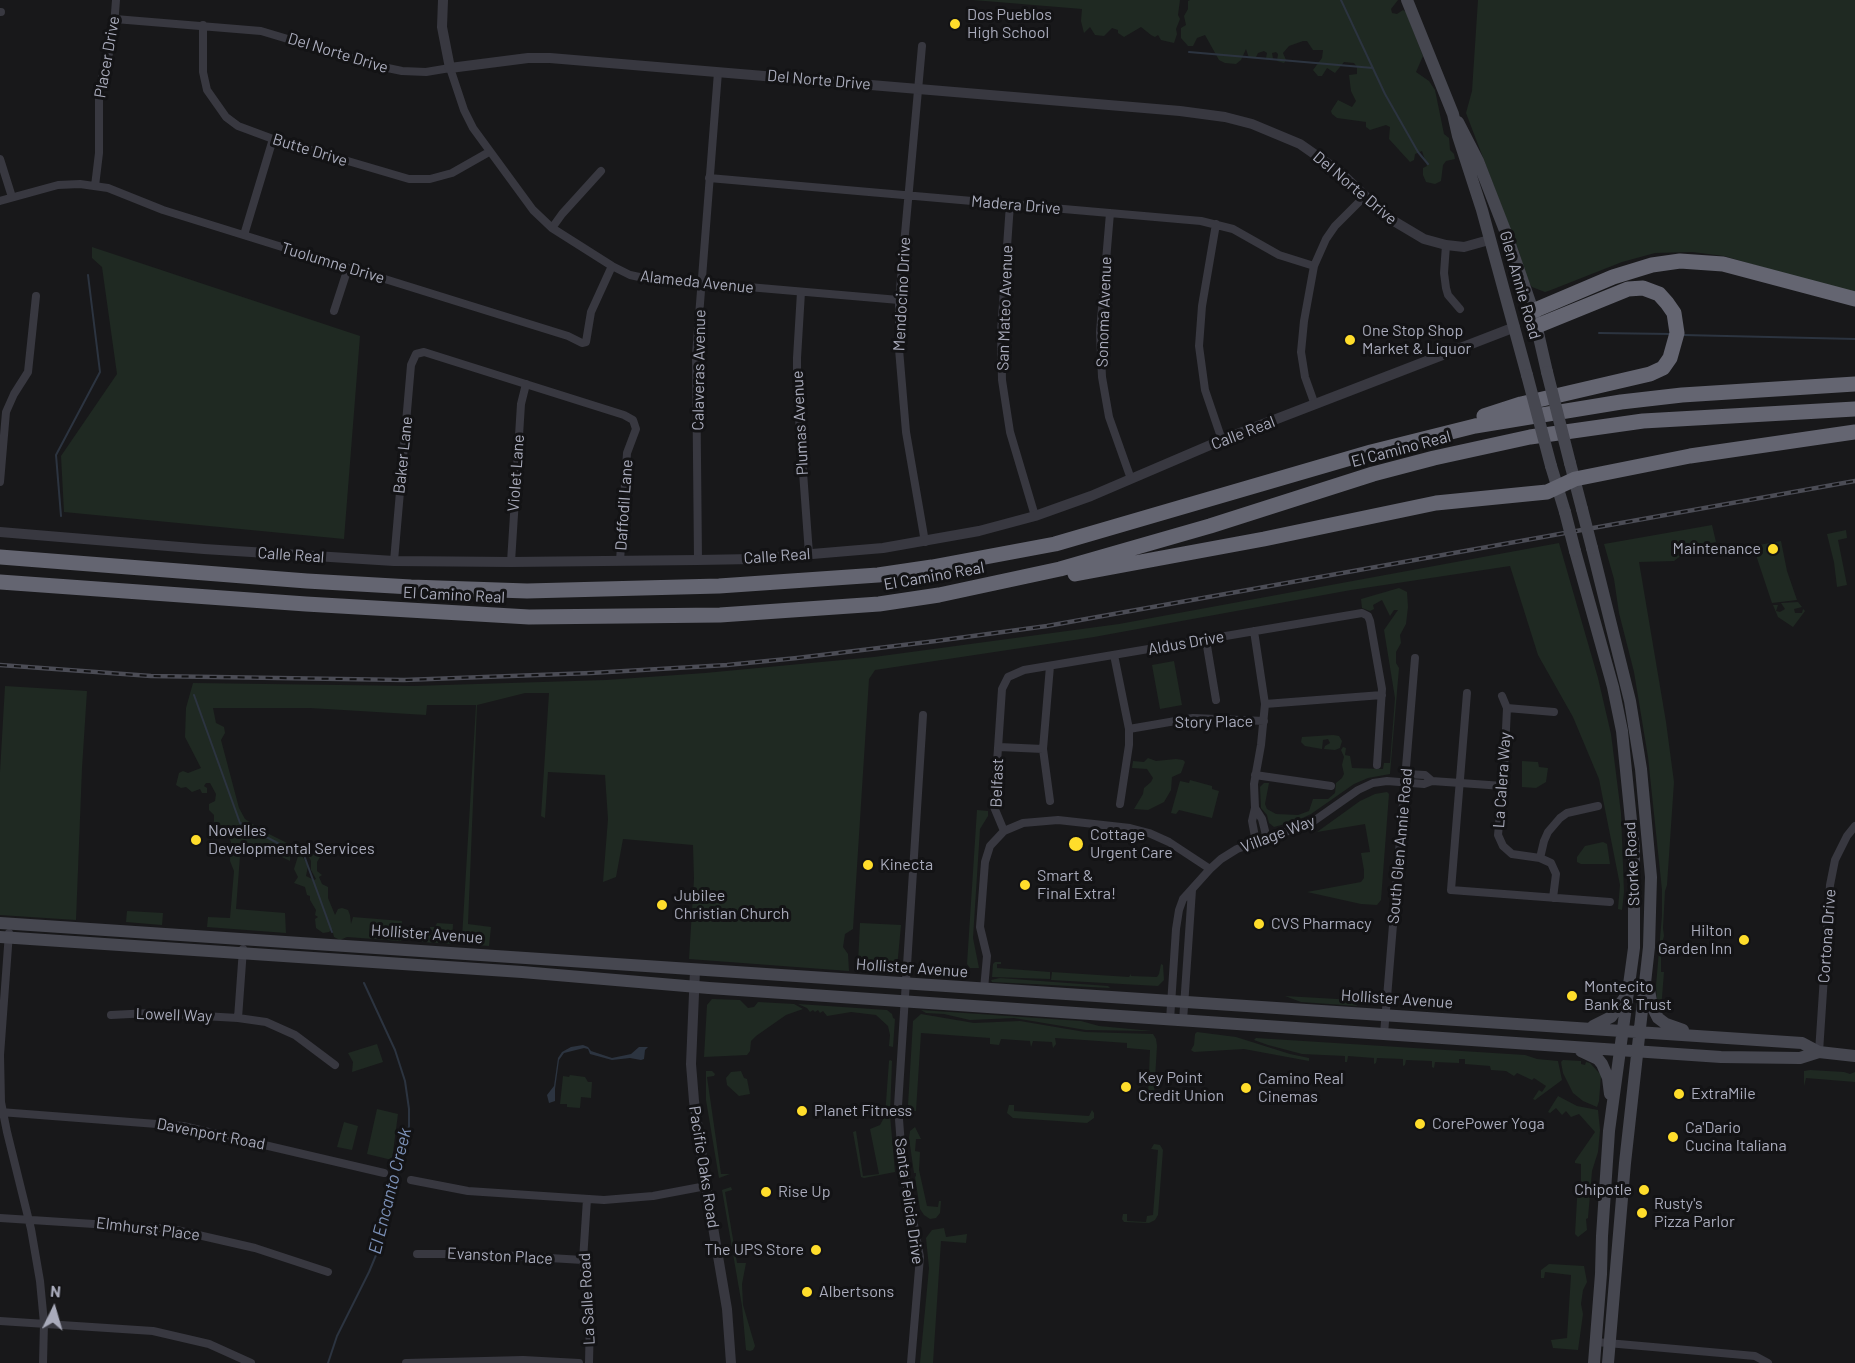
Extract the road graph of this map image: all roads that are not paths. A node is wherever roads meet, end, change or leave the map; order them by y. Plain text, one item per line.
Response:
1 (116, 0) edge
2 (442, 0) edge
3 (1407, 0) edge
4 (115, 19) junction
5 (203, 26) junction
6 (922, 46) dead end
7 (450, 68) junction
8 (718, 72) junction
9 (918, 89) junction
10 (1453, 114) junction
11 (273, 139) junction
12 (489, 152) junction
13 (0, 159) edge
14 (601, 171) dead end
15 (709, 178) junction
16 (95, 186) junction
17 (908, 196) junction
18 (1365, 196) junction
19 (12, 197) junction
20 (0, 201) edge
21 (1010, 204) junction
22 (1110, 213) junction
23 (1215, 224) junction
24 (552, 228) junction
25 (244, 235) junction
26 (1489, 240) junction
27 (1446, 245) junction
28 (612, 266) junction
29 (1314, 266) junction
30 (348, 268) junction
31 (702, 283) junction
32 (801, 292) junction
33 (36, 296) dead end
34 (1855, 299) edge
35 (899, 300) junction
36 (1460, 309) dead end
37 (334, 311) dead end
38 (1535, 319) junction
39 (1515, 327) junction
40 (1547, 372) joint
41 (526, 384) junction
42 (1855, 384) edge
43 (1315, 405) junction
44 (1855, 409) edge
45 (1855, 432) edge
46 (1222, 440) junction
47 (1371, 452) junction
48 (1551, 466) joint
49 (1131, 479) junction
50 (1575, 479) junction
51 (0, 482) edge
52 (1558, 488) junction
53 (1035, 516) junction
54 (0, 532) edge
55 (925, 542) junction
56 (809, 554) junction
57 (0, 556) edge
58 (698, 560) junction
59 (394, 561) junction
60 (620, 561) junction
61 (511, 562) junction
62 (0, 582) edge
63 (989, 585) junction
64 (1254, 631) junction
65 (1206, 640) junction
66 (1114, 655) junction
67 (1415, 658) dead end
68 (1050, 666) junction
69 (1008, 677) joint
70 (1467, 693) dead end
71 (1382, 694) junction
72 (1502, 696) dead end
73 (1216, 700) dead end
74 (1265, 704) junction
75 (1507, 708) junction
76 (1554, 712) dead end
77 (923, 715) dead end
78 (1264, 721) junction
79 (1129, 729) junction
80 (999, 747) junction
81 (1043, 749) junction
82 (1377, 765) dead end
83 (1255, 774) junction
84 (1406, 778) junction
85 (1459, 783) junction
86 (1331, 786) dead end
87 (1503, 786) junction
88 (1050, 801) dead end
89 (1120, 804) dead end
90 (1598, 807) dead end
91 (1255, 808) junction
92 (1855, 826) edge
93 (1004, 831) junction
94 (1267, 839) junction
95 (1256, 842) junction
96 (1540, 858) junction
97 (1210, 869) junction
98 (1192, 890) junction
99 (1553, 898) junction
100 (1610, 902) dead end
101 (5, 923) edge
102 (4, 938) edge
103 (244, 939) junction
104 (243, 953) junction
105 (695, 970) junction
106 (1646, 974) junction
107 (1630, 981) junction
108 (906, 984) junction
109 (694, 987) junction
110 (984, 989) junction
111 (905, 1001) junction
112 (1171, 1002) junction
113 (1184, 1003) junction
114 (2, 1009) edge
115 (111, 1015) dead end
116 (1386, 1016) junction
117 (238, 1018) junction
118 (1170, 1020) junction
119 (1183, 1021) junction
120 (1581, 1028) junction
121 (1624, 1030) junction
122 (1641, 1031) junction
123 (1384, 1034) junction
124 (1704, 1036) junction
125 (1553, 1045) junction
126 (1621, 1050) junction
127 (1639, 1052) junction
128 (1819, 1052) junction
129 (1855, 1056) edge
130 (335, 1065) dead end
131 (2, 1112) edge
132 (1610, 1131) junction
133 (384, 1173) dead end
134 (411, 1179) dead end
135 (706, 1186) junction
136 (587, 1199) junction
137 (0, 1218) edge
138 (29, 1219) junction
139 (1601, 1253) junction
140 (1618, 1253) junction
141 (417, 1254) dead end
142 (583, 1260) junction
143 (327, 1272) dead end
144 (0, 1320) edge
145 (44, 1323) junction
146 (1596, 1342) junction
147 (1610, 1344) junction
148 (43, 1363) edge
149 (251, 1363) edge
150 (406, 1363) edge
151 (579, 1363) edge
152 (589, 1363) edge
153 (731, 1363) edge
154 (910, 1363) edge
155 (1594, 1363) edge
156 (1608, 1363) edge
157 (1768, 1363) edge

1 - 4 street, Placer Drive
2 - 7 street, Alameda Avenue
3 - 10 main road, Glen Annie Road
4 - 5 street, Del Norte Drive
4 - 16 street, Placer Drive
5 - 7 street, Del Norte Drive
5 - 11 street, Butte Drive
6 - 9 street, Mendocino Drive
7 - 8 street, Del Norte Drive
7 - 12 street, Alameda Avenue
8 - 9 street, Del Norte Drive
8 - 15 street, Calaveras Avenue
9 - 17 street, Mendocino Drive
9 - 18 street, Del Norte Drive
10 - 26 main road, Glen Annie Road
10 - 38 main road, Glen Annie Road
11 - 12 street, Butte Drive
11 - 25 street
12 - 24 street, Alameda Avenue
13 - 19 street
14 - 24 street
15 - 17 street, Madera Drive
15 - 31 street, Calaveras Avenue
16 - 19 street, Tuolumne Drive
16 - 25 street, Tuolumne Drive
17 - 21 street, Madera Drive
17 - 35 street, Mendocino Drive
18 - 27 street, Del Norte Drive
18 - 29 street
19 - 20 street, Tuolumne Drive
21 - 22 street, Madera Drive
21 - 53 street, San Mateo Avenue
22 - 23 street, Madera Drive
22 - 49 street, Sonoma Avenue
23 - 29 street, Madera Drive
23 - 46 street
24 - 28 street, Alameda Avenue
25 - 30 street, Tuolumne Drive
26 - 27 street, Del Norte Drive
26 - 39 main road, Glen Annie Road
27 - 36 street
28 - 30 street, Tuolumne Drive
28 - 31 street, Alameda Avenue
29 - 43 street
30 - 37 street
31 - 32 street, Alameda Avenue
31 - 58 street, Calaveras Avenue
32 - 35 street, Alameda Avenue
32 - 56 street, Plumas Avenue
33 - 51 street
34 - 38 highway
35 - 55 street, Mendocino Drive
38 - 39 main road
38 - 40 main road, Glen Annie Road
38 - 47 highway
39 - 43 street, Calle Real
39 - 48 main road, Glen Annie Road, bridge
40 - 50 main road, Storke Road, bridge
41 - 59 street, Baker Lane
41 - 60 street, Daffodil Lane
41 - 61 street, Violet Lane
42 - 47 highway, El Camino Real
43 - 46 street, Calle Real
44 - 63 highway, El Camino Real
45 - 50 highway
46 - 49 street, Calle Real
47 - 57 highway, El Camino Real
48 - 52 main road, Storke Road
49 - 53 street, Calle Real
50 - 52 highway
50 - 106 main road, Storke Road, bridge
52 - 63 highway
52 - 107 main road, Storke Road, bridge
53 - 55 street, Calle Real
54 - 59 street, Calle Real
55 - 56 street, Calle Real
56 - 58 street, Calle Real
58 - 60 street, Calle Real
59 - 61 street, Calle Real
60 - 61 street, Calle Real
62 - 63 highway, El Camino Real
64 - 65 street, Aldus Drive
64 - 71 street, Aldus Drive
64 - 74 street
65 - 66 street, Aldus Drive
65 - 73 street
66 - 68 street, Aldus Drive
66 - 79 street
67 - 84 street, South Glen Annie Road
68 - 69 street, Aldus Drive
68 - 81 street
69 - 80 street, Belfast
70 - 85 street
71 - 74 street
71 - 82 street
72 - 75 street, La Calera Way
74 - 78 street
75 - 76 street
75 - 87 street, La Calera Way
77 - 108 street, Santa Felicia Drive
78 - 79 street, Story Place
78 - 83 street
79 - 89 street
80 - 81 street
80 - 93 street, Belfast
81 - 88 street
83 - 86 street
83 - 91 street
84 - 85 street, Village Way
84 - 94 street, Village Way
84 - 116 street, South Glen Annie Road
85 - 87 street, Village Way
85 - 99 street
87 - 96 street, La Calera Way
90 - 96 street
91 - 94 street
91 - 95 street
92 - 128 street, Cortona Drive
93 - 97 street
93 - 110 street, Belfast
94 - 95 street, Village Way
95 - 97 street, Village Way
96 - 99 street
97 - 98 street, Village Way
98 - 112 street, Village Way
98 - 113 street
99 - 100 street
101 - 102 street
101 - 103 main road, Hollister Avenue
102 - 104 main road, Hollister Avenue
102 - 114 street
103 - 104 street
103 - 105 main road, Hollister Avenue
104 - 109 main road, Hollister Avenue
104 - 117 street
105 - 108 main road, Hollister Avenue
105 - 109 street, Pacific Oaks Road
106 - 122 main road, Storke Road
106 - 124 main road
107 - 120 main road
107 - 121 main road, Storke Road
108 - 110 main road, Hollister Avenue
108 - 111 street, Santa Felicia Drive
109 - 111 main road, Hollister Avenue
109 - 135 street, Pacific Oaks Road
110 - 112 main road, Hollister Avenue
111 - 118 main road, Hollister Avenue
111 - 154 street, Santa Felicia Drive
112 - 113 main road, Hollister Avenue
112 - 118 street, Village Way
113 - 116 main road, Hollister Avenue
113 - 119 street
114 - 131 street
115 - 117 street, Lowell Way
116 - 120 main road, Hollister Avenue
116 - 123 street, South Glen Annie Road
117 - 130 street, Lowell Way
118 - 119 main road, Hollister Avenue
119 - 123 main road, Hollister Avenue
120 - 121 main road, Hollister Avenue
121 - 122 main road, Hollister Avenue
121 - 126 main road, Storke Road
122 - 124 main road, Hollister Avenue
122 - 127 main road, Storke Road
123 - 125 main road, Hollister Avenue
124 - 128 main road, Hollister Avenue
125 - 126 main road, Hollister Avenue
125 - 132 main road
126 - 127 main road, Hollister Avenue
126 - 132 main road, Storke Road
127 - 128 main road, Hollister Avenue
127 - 140 main road, Storke Road
128 - 129 main road, Hollister Avenue
131 - 133 street, Davenport Road
131 - 138 street
132 - 139 main road, Storke Road
134 - 136 street
135 - 136 street
135 - 153 street, Pacific Oaks Road
136 - 142 street, La Salle Road
137 - 138 street, Elmhurst Place
138 - 143 street, Elmhurst Place
138 - 145 street
139 - 140 street
139 - 146 main road, Storke Road
140 - 147 main road, Storke Road
141 - 142 street, Evanston Place
142 - 152 street, La Salle Road
144 - 145 street
145 - 148 street
145 - 149 street
146 - 147 street
146 - 155 main road, Storke Road
147 - 156 main road, Storke Road
147 - 157 street
150 - 151 street

